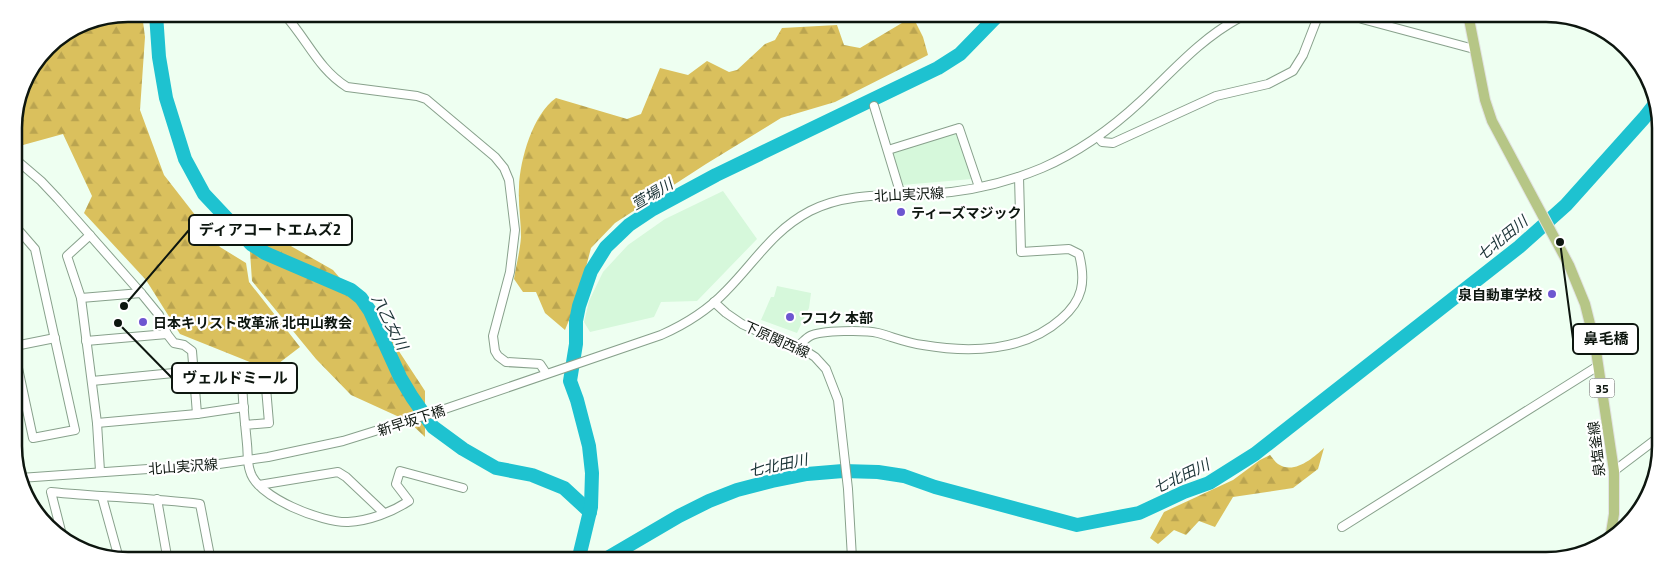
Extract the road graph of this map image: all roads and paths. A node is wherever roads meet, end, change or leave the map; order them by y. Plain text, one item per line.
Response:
1 (1232, 22) edge
2 (1316, 22) edge
3 (1374, 22) edge
4 (1470, 22) edge
5 (292, 23) edge
6 (1474, 49) junction
7 (874, 106) dead end
8 (1098, 137) junction
9 (888, 150) junction
10 (23, 166) edge
11 (1019, 177) junction
12 (979, 187) junction
13 (901, 195) junction
14 (23, 235) edge
15 (90, 235) junction
16 (141, 294) junction
17 (81, 298) junction
18 (714, 302) junction
19 (167, 334) junction
20 (56, 338) junction
21 (86, 341) junction
22 (22, 345) edge
23 (798, 346) junction
24 (1598, 366) junction
25 (194, 371) junction
26 (549, 372) junction
27 (92, 381) junction
28 (22, 388) edge
29 (244, 407) junction
30 (197, 414) junction
31 (97, 423) junction
32 (245, 425) junction
33 (343, 442) joint
34 (1652, 442) edge
35 (248, 460) junction
36 (1614, 470) junction
37 (100, 471) junction
38 (27, 477) edge
39 (259, 485) junction
40 (463, 488) dead end
41 (102, 497) junction
42 (157, 499) junction
43 (384, 513) junction
44 (60, 527) edge
45 (1342, 527) dead end
46 (1612, 529) edge
47 (117, 552) edge
48 (166, 552) edge
49 (209, 552) edge
50 (852, 552) edge

1 - 8 street, 北山実沢線
2 - 8 street
3 - 6 street
4 - 6 main road, 35
5 - 26 street
6 - 24 main road, 泉塩釜線 / 35
7 - 9 street
8 - 11 street, 北山実沢線
9 - 12 street
9 - 13 street
10 - 15 street
11 - 12 street, 北山実沢線
11 - 23 street
12 - 13 street, 北山実沢線
13 - 18 street, 北山実沢線
14 - 20 street
15 - 16 street
15 - 17 street
16 - 17 street
16 - 19 street
17 - 21 street
18 - 23 street, 下原関西線
18 - 26 street, 北山実沢線
19 - 21 street
19 - 25 street
20 - 22 street
20 - 28 street
21 - 27 street
23 - 50 street, 下原関西線
24 - 36 main road, 泉塩釜線 / 35
24 - 45 street
25 - 27 street
25 - 30 street
26 - 33 street, 新早坂下橋
27 - 31 street
29 - 30 street
29 - 32 street
29 - 32 street
30 - 31 street
31 - 37 street
32 - 35 street
33 - 35 street, 北山実沢線
34 - 36 street
35 - 37 street, 北山実沢線
35 - 39 street
36 - 46 main road, 泉塩釜線 / 35
37 - 38 street, 北山実沢線
39 - 43 street
39 - 43 street
40 - 43 street
41 - 42 street
41 - 44 street
41 - 47 street
42 - 48 street
42 - 49 street

